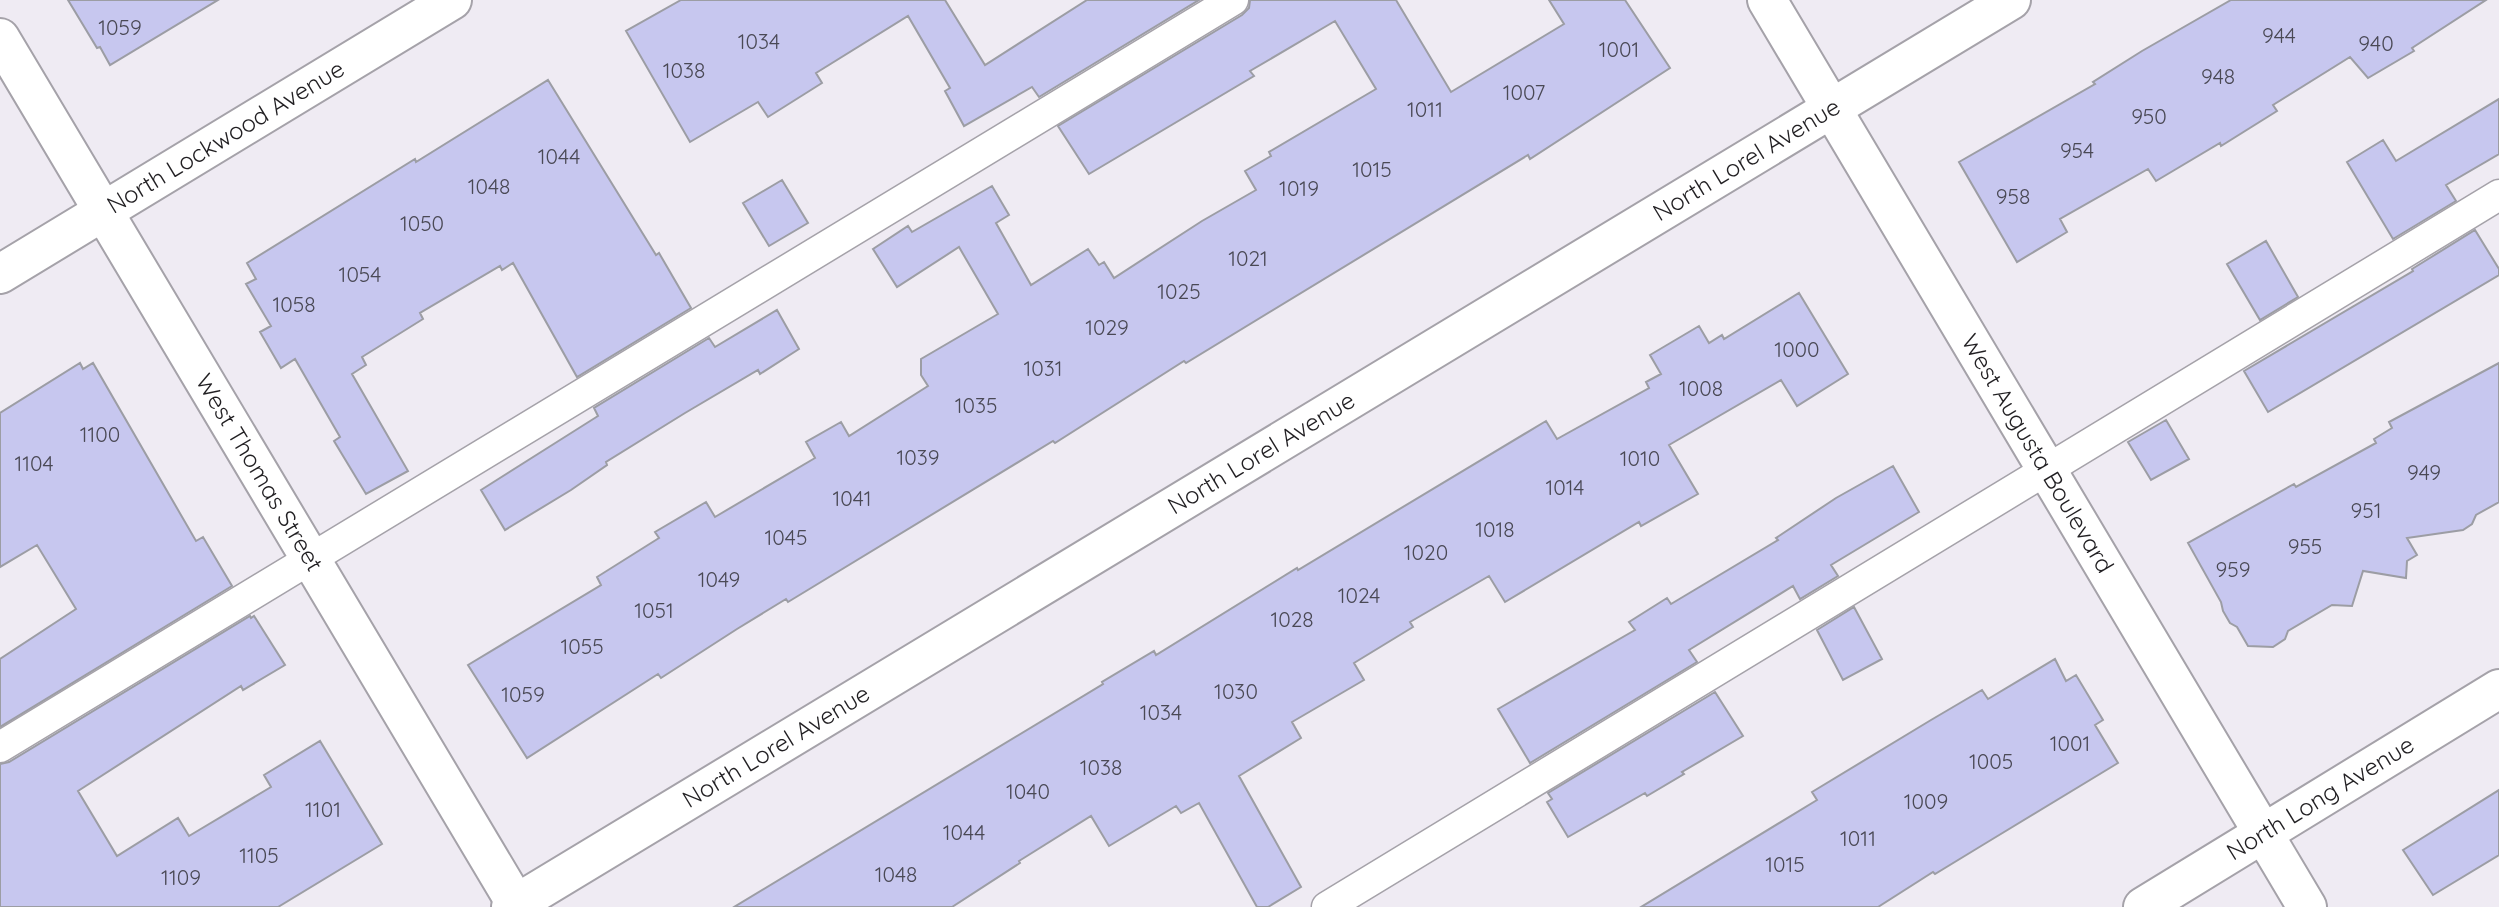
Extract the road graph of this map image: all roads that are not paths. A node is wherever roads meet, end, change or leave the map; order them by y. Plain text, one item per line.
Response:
1 (452, 0) edge
2 (1233, 0) edge
3 (1767, 0) edge
4 (2011, 0) edge
5 (0, 38) edge
6 (1831, 108) junction
7 (2499, 195) edge
8 (103, 211) junction
9 (0, 274) edge
10 (2047, 470) junction
11 (310, 559) junction
12 (2499, 689) edge
13 (0, 747) edge
14 (2263, 833) junction
15 (515, 906) edge
16 (1327, 907) edge
17 (2143, 907) edge
18 (2307, 907) edge

1 - 8 street, North Lockwood Avenue
2 - 11 lane
3 - 6 street, West Augusta Boulevard
4 - 6 street, North Lorel Avenue
5 - 8 street, West Thomas Street
6 - 10 street, West Augusta Boulevard
6 - 15 street, North Lorel Avenue
7 - 10 lane
8 - 9 street, North Lockwood Avenue
8 - 11 street, West Thomas Street
10 - 14 street, West Augusta Boulevard
10 - 16 lane
11 - 13 lane
11 - 15 street, West Thomas Street
12 - 14 street, North Long Avenue
14 - 17 street, North Long Avenue
14 - 18 street, West Augusta Boulevard

